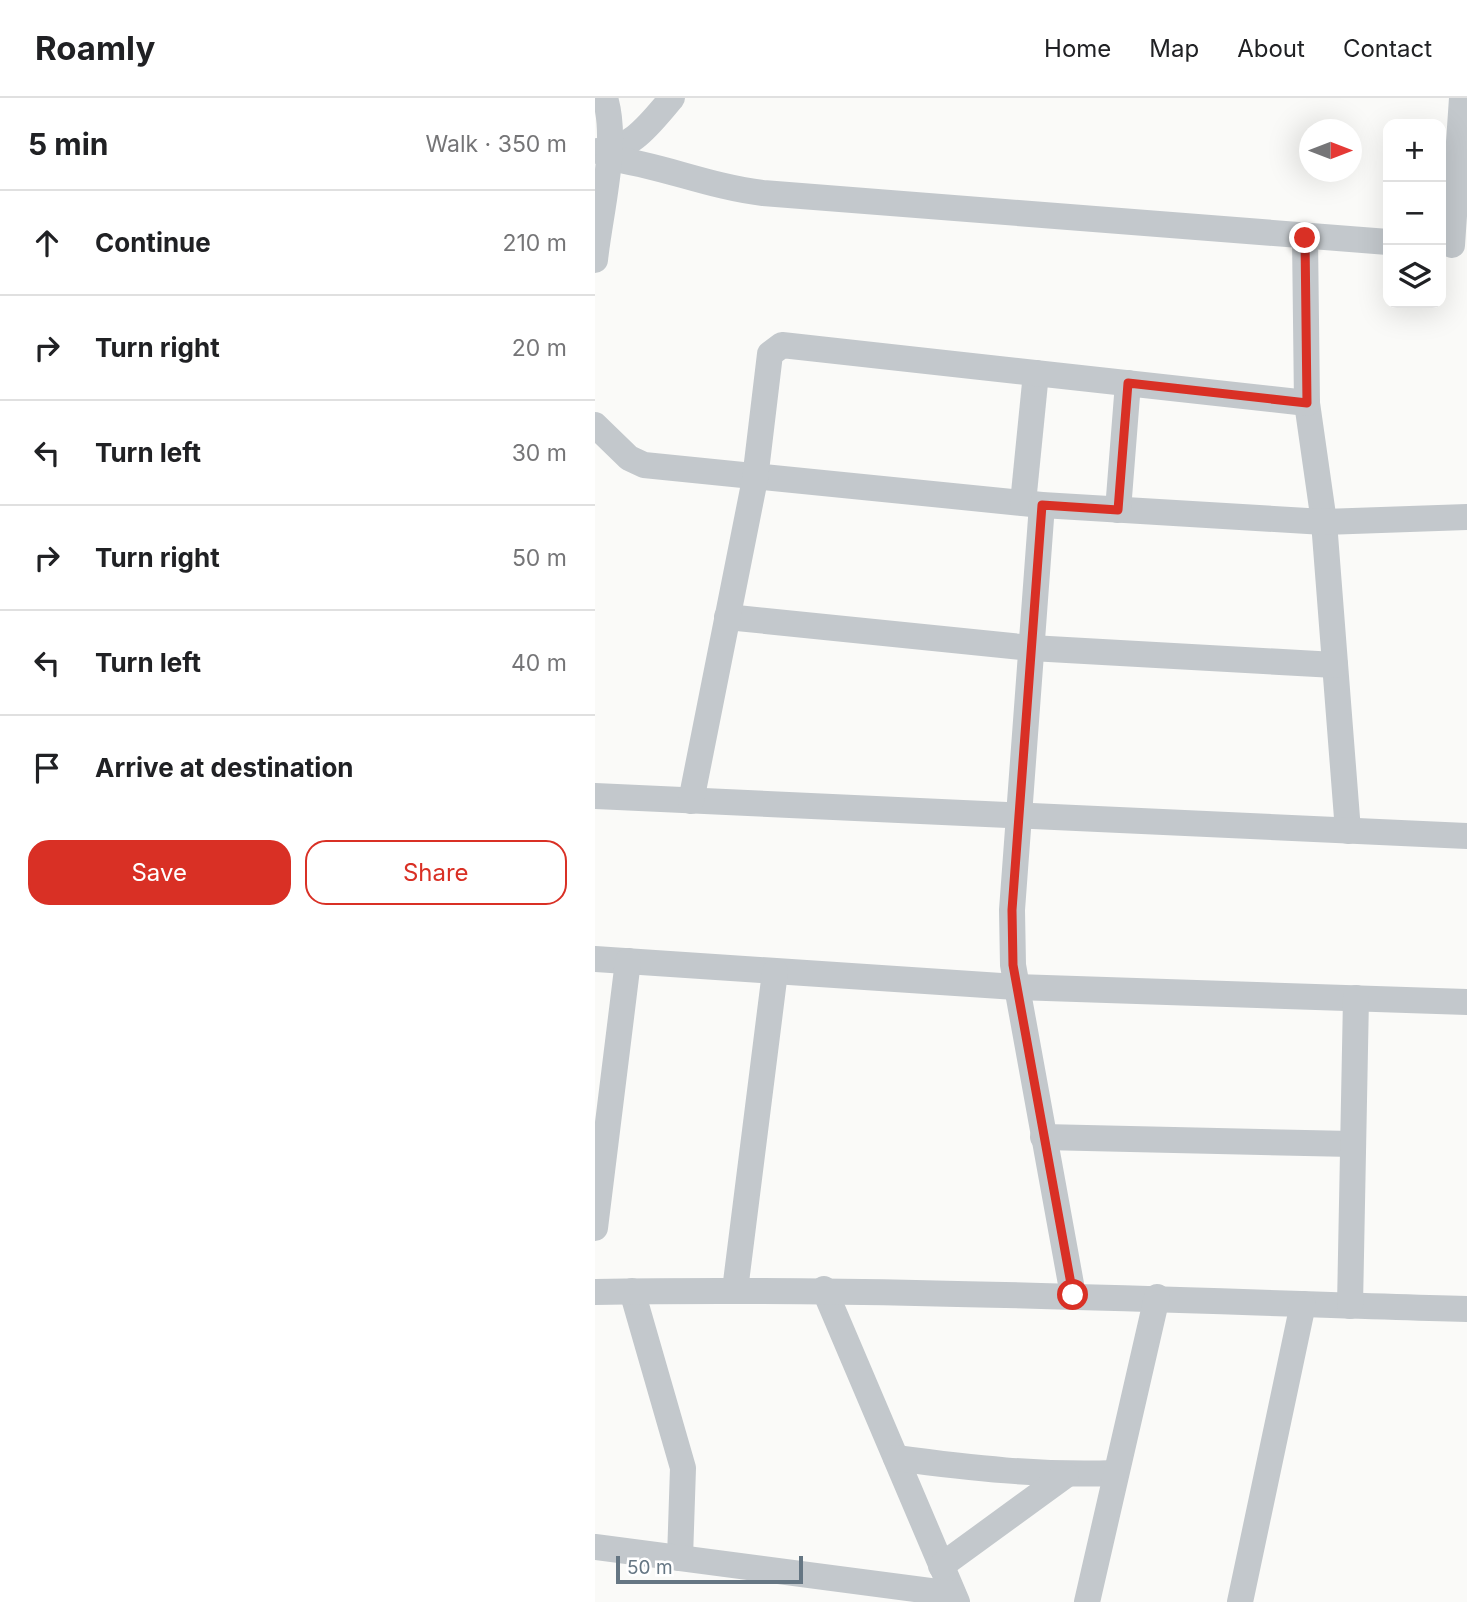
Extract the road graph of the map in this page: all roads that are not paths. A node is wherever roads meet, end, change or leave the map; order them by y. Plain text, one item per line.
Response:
1 (605, 98) edge
2 (672, 98) edge
3 (1462, 98) edge
4 (604, 154) edge
5 (1305, 238) junction
6 (1383, 242) edge
7 (1453, 244) edge
8 (595, 260) edge
9 (1035, 373) junction
10 (1128, 383) junction
11 (1307, 403) junction
12 (595, 425) edge
13 (755, 479) junction
14 (1033, 504) junction
15 (1118, 510) junction
16 (1467, 517) edge
17 (1324, 522) junction
18 (727, 617) junction
19 (1031, 648) junction
20 (1335, 665) junction
21 (595, 796) edge
22 (691, 801) junction
23 (1018, 817) junction
24 (1348, 831) junction
25 (1467, 836) edge
26 (595, 959) edge
27 (628, 961) junction
28 (775, 972) junction
29 (1016, 987) junction
30 (1356, 998) junction
31 (1467, 1002) edge
32 (1043, 1137) junction
33 (1352, 1144) junction
34 (595, 1228) edge
35 (824, 1289) junction
36 (735, 1290) junction
37 (632, 1291) junction
38 (595, 1292) edge
39 (1073, 1295) junction
40 (1157, 1297) junction
41 (1303, 1304) junction
42 (1350, 1306) junction
43 (1467, 1309) edge
44 (896, 1458) junction
45 (1116, 1473) junction
46 (1066, 1475) junction
47 (595, 1547) edge
48 (680, 1558) junction
49 (941, 1566) junction
50 (955, 1598) edge
51 (1087, 1602) edge
52 (1240, 1602) edge

1 - 4 street
2 - 4 street
3 - 7 street
4 - 5 street
4 - 8 street
5 - 6 street
5 - 11 street
9 - 10 street
9 - 13 street
9 - 14 street
10 - 11 street
10 - 15 street
11 - 17 street
12 - 13 street
13 - 14 street
13 - 18 street
14 - 15 street
14 - 19 street
15 - 17 street
16 - 17 street
17 - 20 street
18 - 19 street
18 - 22 street
19 - 20 street
19 - 23 street
20 - 24 street
21 - 22 street
22 - 23 street
23 - 24 street
23 - 29 street
24 - 25 street
26 - 27 street
27 - 28 street
27 - 34 street
28 - 29 street
28 - 36 street
29 - 30 street
29 - 32 street
30 - 31 street
30 - 33 street
32 - 33 street
32 - 39 street
33 - 42 street
35 - 36 street
35 - 39 street
35 - 44 street
36 - 37 street
37 - 38 street
37 - 48 street
39 - 40 street
40 - 41 street
40 - 45 street
41 - 42 street
41 - 52 street
42 - 43 street
44 - 46 street
44 - 49 street
45 - 46 street
45 - 51 street
46 - 49 street
47 - 48 street
48 - 50 street
49 - 50 street

